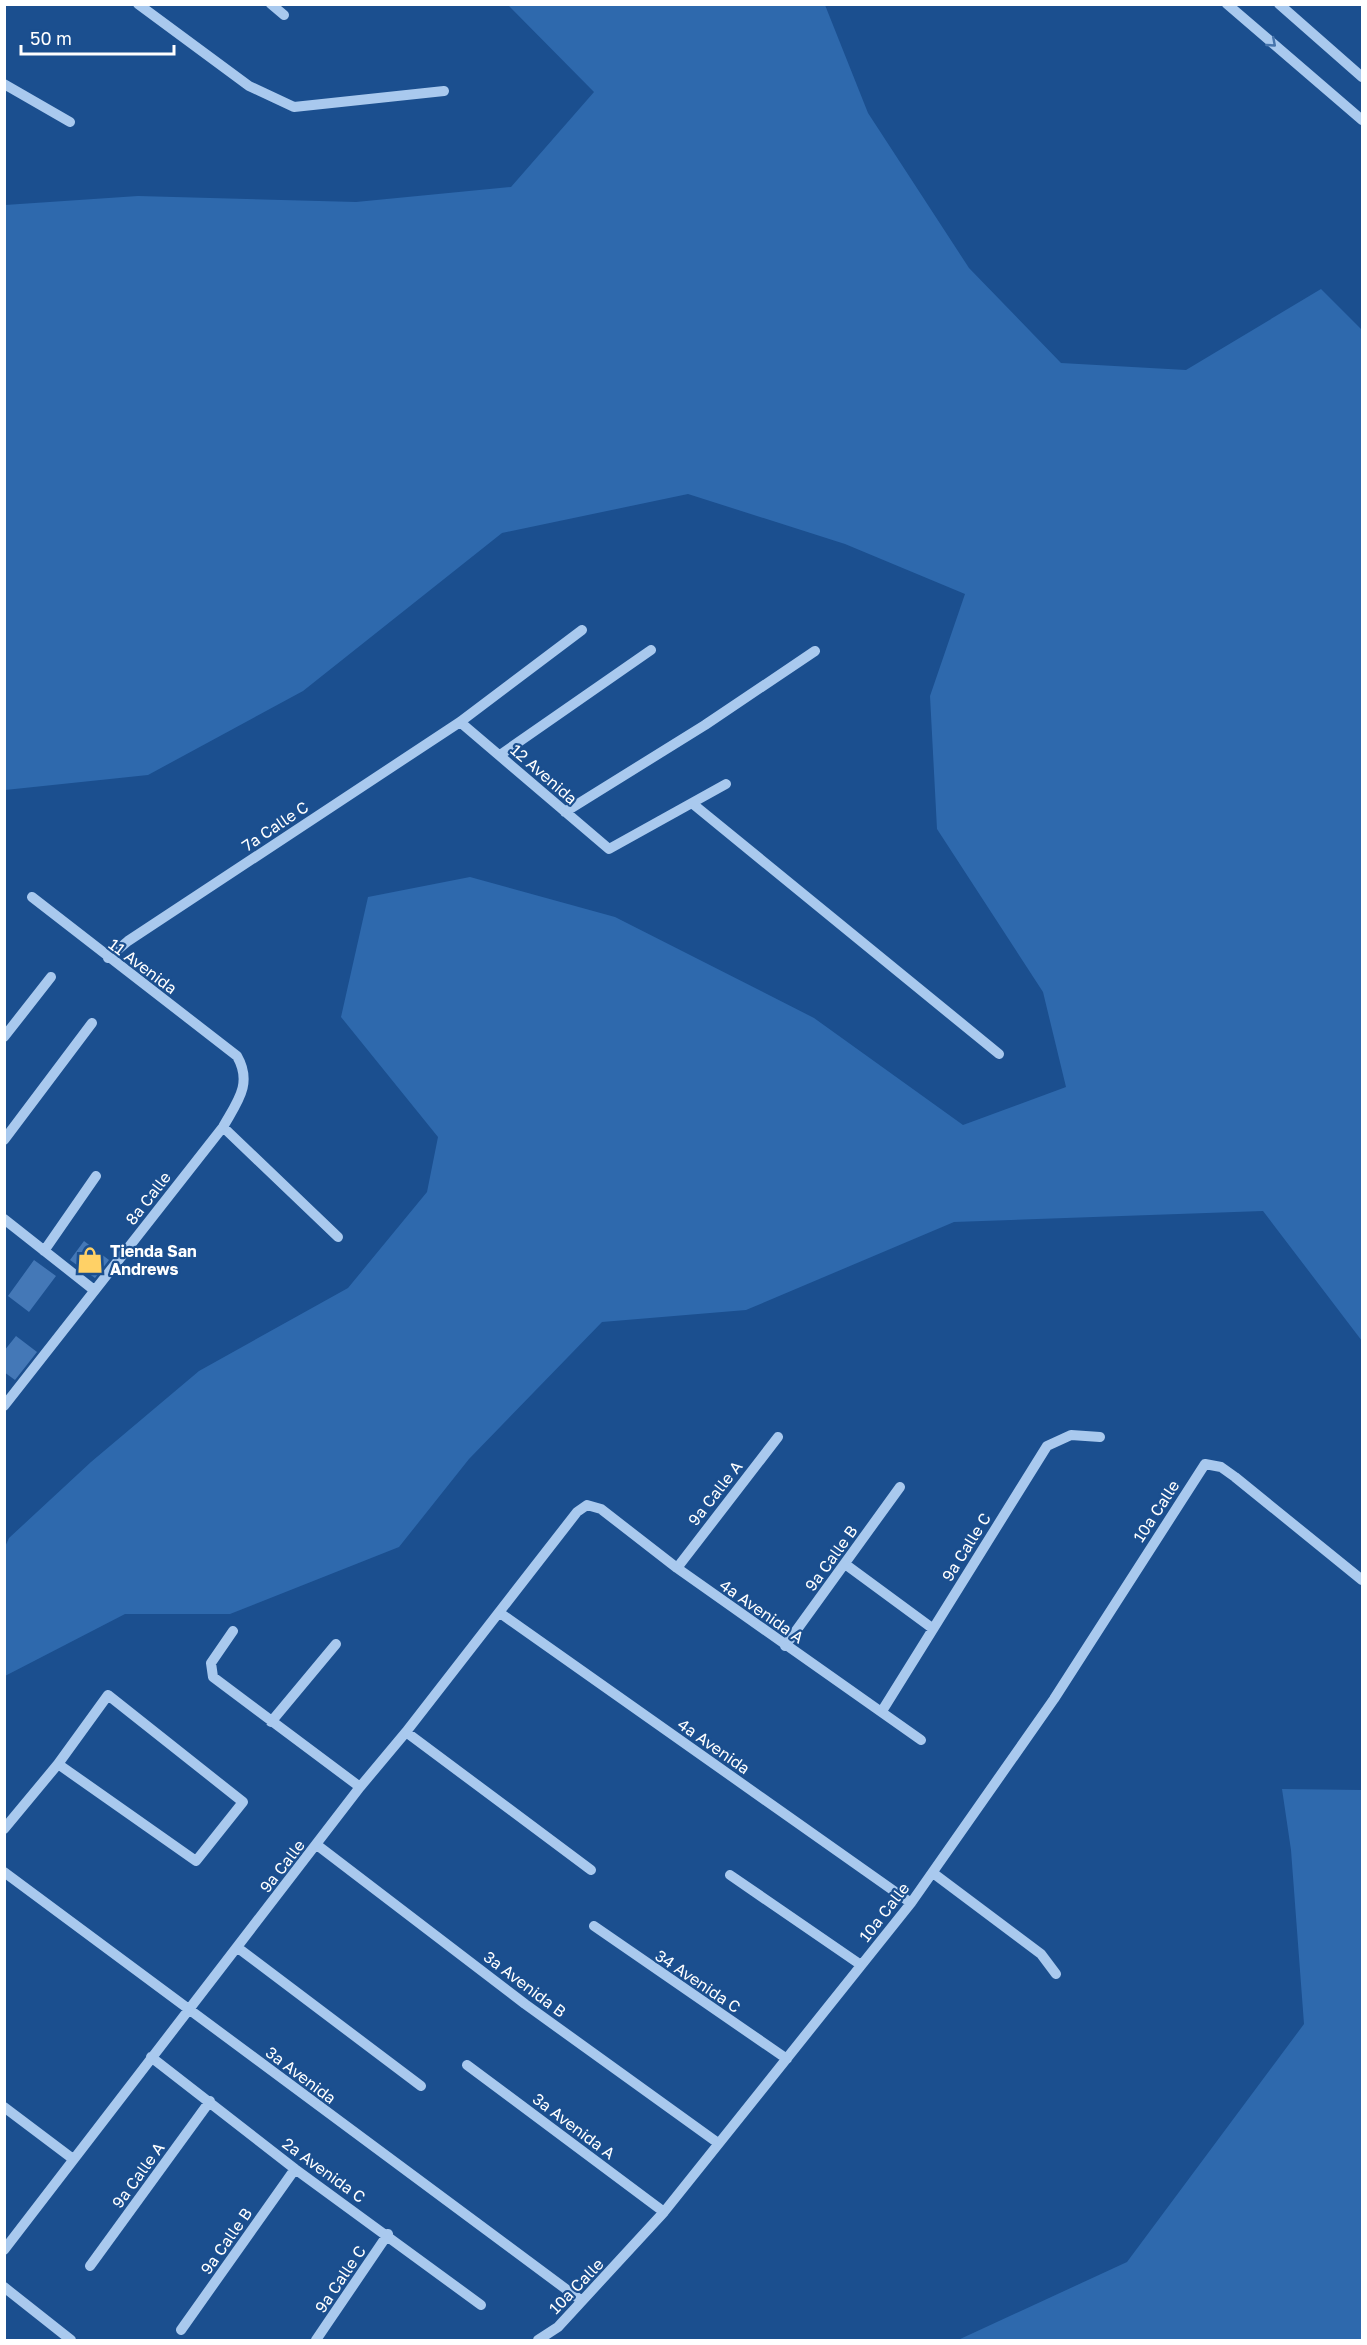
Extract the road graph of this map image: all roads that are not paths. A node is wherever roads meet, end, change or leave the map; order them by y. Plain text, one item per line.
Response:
1 (138, 4) edge
2 (271, 4) edge
3 (1227, 4) edge
4 (1279, 4) edge
5 (284, 15) dead end
6 (1360, 71) edge
7 (4, 84) edge
8 (444, 91) dead end
9 (1362, 120) edge
10 (70, 122) dead end
11 (582, 630) dead end
12 (651, 650) dead end
13 (815, 651) dead end
14 (460, 722) junction
15 (500, 755) junction
16 (726, 784) dead end
17 (693, 804) junction
18 (565, 812) junction
19 (32, 897) dead end
20 (108, 958) junction
21 (51, 977) dead end
22 (92, 1023) dead end
23 (4, 1037) edge
24 (999, 1053) dead end
25 (237, 1056) joint
26 (223, 1127) junction
27 (4, 1140) edge
28 (96, 1176) dead end
29 (4, 1219) edge
30 (338, 1237) dead end
31 (44, 1251) junction
32 (94, 1290) junction
33 (4, 1385) edge
34 (15, 1394) junction
35 (4, 1406) edge
36 (778, 1437) dead end
37 (1100, 1437) dead end
38 (900, 1487) dead end
39 (587, 1505) joint
40 (845, 1564) junction
41 (677, 1568) junction
42 (1362, 1580) edge
43 (500, 1612) junction
44 (933, 1628) junction
45 (233, 1631) dead end
46 (336, 1644) dead end
47 (785, 1646) junction
48 (882, 1711) junction
49 (271, 1722) junction
50 (406, 1732) junction
51 (921, 1740) dead end
52 (58, 1764) junction
53 (360, 1787) junction
54 (4, 1829) edge
55 (317, 1845) junction
56 (591, 1870) dead end
57 (4, 1872) edge
58 (933, 1873) junction
59 (730, 1875) dead end
60 (911, 1903) junction
61 (594, 1926) dead end
62 (237, 1948) junction
63 (861, 1965) junction
64 (1056, 1974) dead end
65 (189, 2010) junction
66 (151, 2057) junction
67 (787, 2059) junction
68 (467, 2065) dead end
69 (421, 2086) dead end
70 (210, 2101) junction
71 (4, 2107) edge
72 (718, 2143) junction
73 (73, 2159) junction
74 (295, 2169) junction
75 (664, 2212) junction
76 (388, 2234) junction
77 (4, 2250) edge
78 (90, 2266) dead end
79 (4, 2287) edge
80 (582, 2301) junction
81 (481, 2305) dead end
82 (181, 2330) dead end
83 (71, 2340) edge
84 (316, 2340) edge
85 (538, 2340) edge

1 - 8 street
2 - 5 street
3 -> 9 street
4 - 6 street
7 - 10 street
11 - 14 street, 7a Calle C
12 - 15 street
13 - 18 street
14 - 15 street, 12 Avenida
14 - 20 street, 7a Calle C
15 - 18 street, 12 Avenida
16 - 17 street
17 - 18 street, 12 Avenida
17 - 24 street
19 - 20 street, 11 Avenida
20 - 25 street, 11 Avenida
21 - 23 street
22 - 27 street
25 - 26 street, 8a Calle
26 - 30 street
26 - 32 street, 8a Calle
28 - 31 street
29 - 31 street
31 - 32 street
32 - 34 street, 8a Calle
33 - 34 street
34 - 35 street, 8a Calle
36 - 41 street, 9a Calle A
37 - 44 street, 9a Calle C
38 - 40 street, 9a Calle B
39 - 41 street, 4a Avenida A
39 - 43 street, 9a Calle
40 - 44 street
40 - 47 street, 9a Calle B
41 - 47 street, 4a Avenida A
42 - 58 street, 10a Calle
43 - 50 street, 9a Calle
43 - 60 street, 4a Avenida
44 - 48 street, 9a Calle C
45 - 49 street
46 - 49 street
47 - 48 street, 4a Avenida A
48 - 51 street, 4a Avenida A
49 - 53 street
50 - 53 street, 9a Calle
50 - 56 street
52 - 52 street
52 - 54 street
53 - 55 street, 9a Calle
55 - 62 street, 9a Calle
55 - 72 street, 3a Avenida B
57 - 65 street, 3a Avenida
58 - 60 street, 10a Calle
58 - 64 street
59 - 63 street
60 - 63 street, 10a Calle
61 - 67 street, 34 Avenida C
62 - 65 street, 9a Calle
62 - 69 street
63 - 67 street, 10a Calle
65 - 66 street, 9a Calle
65 - 80 street, 3a Avenida
66 - 70 street, 2a Avenida C
66 - 73 street, 9a Calle
67 - 72 street, 10a Calle
68 - 75 street, 3a Avenida A
70 - 74 street, 2a Avenida C
70 - 78 street, 9a Calle A
71 - 73 street
72 - 75 street, 10a Calle
73 - 77 street, 9a Calle
74 - 76 street, 2a Avenida C
74 - 82 street, 9a Calle B
75 - 80 street, 10a Calle
76 - 81 street, 2a Avenida C
76 - 84 street, 9a Calle C
79 - 83 street
80 - 85 street, 10a Calle

